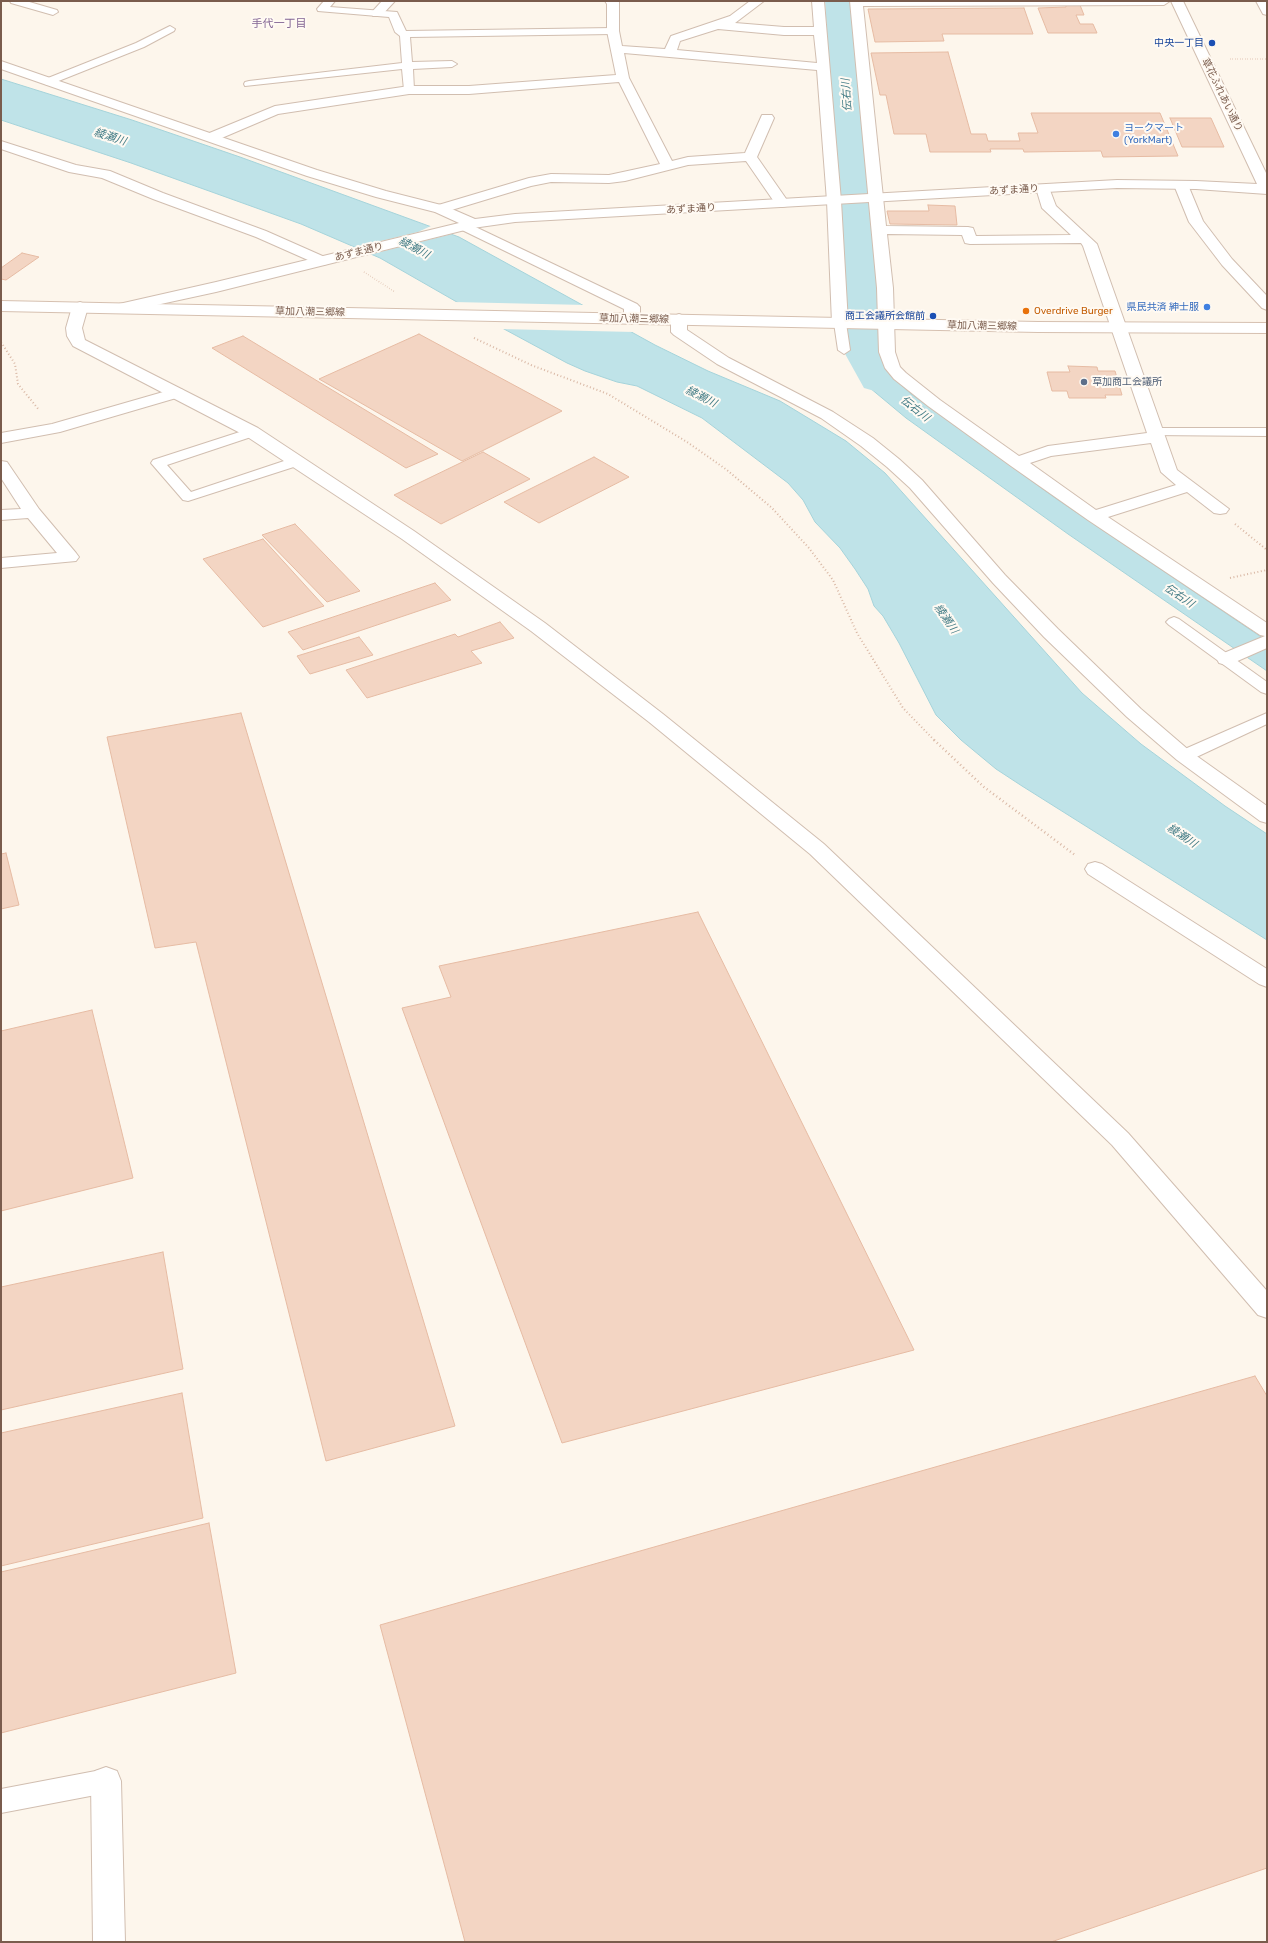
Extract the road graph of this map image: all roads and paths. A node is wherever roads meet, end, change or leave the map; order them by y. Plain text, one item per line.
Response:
1 (15, 1) edge
2 (46, 1) edge
3 (330, 1) edge
4 (389, 1) edge
5 (611, 1) edge
6 (758, 1) edge
7 (818, 1) edge
8 (1164, 1) edge
9 (1176, 1) edge
10 (1262, 1) edge
11 (856, 2) edge
12 (34, 6) junction
13 (1267, 11) edge
14 (53, 12) dead end
15 (377, 13) junction
16 (714, 25) junction
17 (170, 29) dead end
18 (613, 31) junction
19 (821, 31) junction
20 (405, 34) junction
21 (618, 49) junction
22 (669, 54) junction
23 (1229, 59) dead end
24 (1267, 59) edge
25 (452, 64) dead end
26 (1, 65) edge
27 (408, 66) junction
28 (824, 67) junction
29 (623, 78) junction
30 (47, 82) junction
31 (249, 84) dead end
32 (409, 90) junction
33 (767, 118) dead end
34 (212, 137) junction
35 (1, 144) edge
36 (750, 157) junction
37 (668, 166) junction
38 (1181, 185) junction
39 (1043, 188) junction
40 (1267, 189) edge
41 (872, 198) junction
42 (836, 200) junction
43 (782, 203) junction
44 (440, 209) junction
45 (469, 225) junction
46 (878, 230) junction
47 (1085, 239) junction
48 (333, 258) junction
49 (1267, 305) edge
50 (1, 306) edge
51 (80, 307) junction
52 (124, 307) junction
53 (406, 314) junction
54 (445, 315) junction
55 (638, 318) junction
56 (679, 319) junction
57 (844, 323) junction
58 (882, 324) junction
59 (1119, 328) junction
60 (1267, 328) edge
61 (1, 342) edge
62 (844, 350) dead end
63 (177, 393) junction
64 (54, 429) junction
65 (252, 432) junction
66 (1267, 432) edge
67 (1155, 434) junction
68 (1, 438) edge
69 (298, 461) junction
70 (1017, 462) junction
71 (1, 466) edge
72 (1189, 486) junction
73 (1220, 509) joint
74 (33, 513) junction
75 (1, 515) edge
76 (1094, 516) junction
77 (1267, 550) edge
78 (1, 563) edge
79 (1267, 570) edge
80 (1198, 585) junction
81 (1174, 622) dead end
82 (1263, 625) edge
83 (1267, 641) edge
84 (1231, 657) junction
85 (1267, 688) edge
86 (1267, 718) edge
87 (1184, 756) junction
88 (1267, 816) edge
89 (1095, 868) joint
90 (1267, 980) edge
91 (1267, 1308) edge
92 (106, 1781) joint
93 (1, 1801) edge
94 (109, 1942) edge

1 - 12 lane
2 - 12 lane
3 - 15 lane
4 - 15 street
5 - 18 street
6 - 16 street
7 - 19 street
8 - 11 street
9 - 40 street, 草花ふれあい通り
10 - 13 street
11 - 41 street
12 - 14 lane
15 - 20 lane
16 - 19 street
16 - 22 street
17 - 30 lane
18 - 20 lane
18 - 21 street
19 - 28 street
20 - 27 lane
21 - 22 street
21 - 29 street
22 - 28 street
23 - 24 path
25 - 27 lane
26 - 30 street
27 - 31 lane
27 - 32 lane
28 - 42 street
29 - 32 street
29 - 37 street
30 - 34 street
32 - 34 street
33 - 36 street
34 - 44 street
35 - 48 street
36 - 37 street
36 - 43 street
37 - 44 street
38 - 39 street, あずま通り
38 - 40 street, あずま通り
38 - 49 street
39 - 41 street, あずま通り
39 - 47 street
41 - 42 street, あずま通り
41 - 46 street
42 - 43 street, あずま通り
42 - 57 street
43 - 45 street, あずま通り
44 - 45 street
45 - 48 street, あずま通り
45 - 55 street
46 - 47 street
46 - 58 street
47 - 59 street
48 - 52 street, あずま通り
48 - 53 path
50 - 51 street, 草加八潮三郷線
51 - 52 street, 草加八潮三郷線
51 - 63 street
52 - 53 street, 草加八潮三郷線
53 - 54 street, 草加八潮三郷線
54 - 55 street, 草加八潮三郷線
54 - 89 path
55 - 56 street, 草加八潮三郷線
56 - 57 street, 草加八潮三郷線
56 - 87 street
57 - 58 street, 草加八潮三郷線
57 - 62 lane
58 - 59 street, 草加八潮三郷線
58 - 70 street
59 - 60 street, 草加八潮三郷線
59 - 67 street
61 - 64 path
63 - 64 street
63 - 65 street
64 - 68 street
65 - 69 street
65 - 69 lane
66 - 67 lane
67 - 70 street
67 - 72 street
69 - 91 street
70 - 76 street
71 - 74 street
72 - 73 street
72 - 76 street
73 - 77 path
74 - 75 street
74 - 78 street
76 - 80 street
79 - 80 path
80 - 82 street
81 - 84 lane
83 - 84 street
84 - 85 lane
86 - 87 lane
87 - 88 street
89 - 90 street
92 - 93 lane
92 - 94 street

